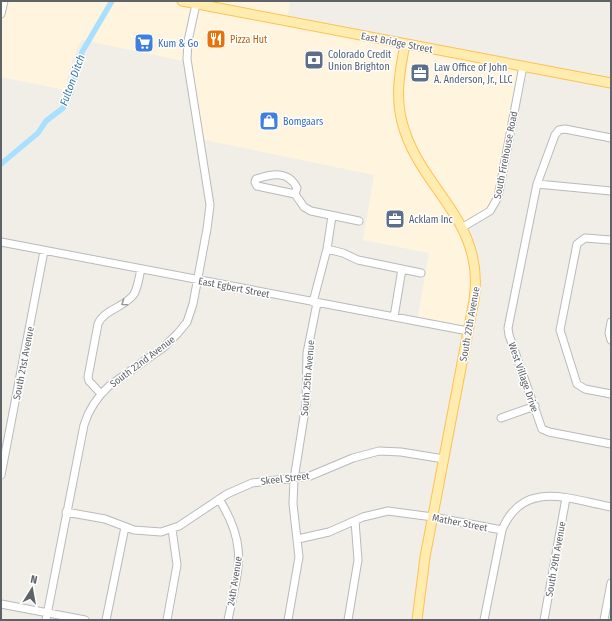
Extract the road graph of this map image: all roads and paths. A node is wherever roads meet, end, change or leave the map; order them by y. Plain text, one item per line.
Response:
1 (4, 1) edge
2 (182, 1) edge
3 (196, 4) junction
4 (217, 4) edge
5 (1, 14) edge
6 (406, 44) junction
7 (523, 66) junction
8 (611, 83) edge
9 (611, 138) edge
10 (537, 184) junction
11 (611, 191) edge
12 (295, 194) junction
13 (332, 216) junction
14 (359, 221) dead end
15 (463, 227) junction
16 (611, 240) edge
17 (1, 242) edge
18 (327, 249) junction
19 (44, 251) junction
20 (141, 269) junction
21 (402, 269) junction
22 (421, 273) dead end
23 (198, 279) junction
24 (315, 302) junction
25 (394, 317) junction
26 (611, 322) edge
27 (468, 331) junction
28 (611, 340) edge
29 (101, 394) junction
30 (611, 394) edge
31 (535, 406) junction
32 (501, 418) dead end
33 (611, 444) edge
34 (444, 459) junction
35 (1, 475) edge
36 (294, 479) junction
37 (566, 498) junction
38 (219, 499) junction
39 (611, 507) edge
40 (66, 512) junction
41 (433, 517) junction
42 (355, 521) junction
43 (125, 527) junction
44 (172, 529) junction
45 (502, 530) junction
46 (298, 539) junction
47 (611, 583) edge
48 (1, 604) edge
49 (46, 616) edge
50 (85, 620) edge
51 (106, 620) edge
52 (167, 620) edge
53 (228, 620) edge
54 (288, 620) edge
55 (348, 620) edge
56 (417, 620) edge
57 (484, 620) edge
58 (544, 620) edge
59 (604, 620) edge

1 - 5 street
2 - 3 main road, East Bridge Street
3 - 4 main road, East Bridge Street
3 - 23 street, South 22nd Avenue
4 - 6 main road, East Bridge Street
6 - 7 main road, East Bridge Street
6 - 15 main road, South 27th Avenue
7 - 8 main road, East Bridge Street
7 - 15 street, South Firehouse Road
9 - 10 street, West Village Drive
10 - 11 street
10 - 31 street, West Village Drive
12 - 12 street
12 - 13 street
13 - 14 street
13 - 18 street, South 25th Avenue
15 - 27 main road, South 27th Avenue
16 - 30 street
17 - 19 street, East Egbert Street
18 - 21 street
18 - 24 street, South 25th Avenue
19 - 20 street, East Egbert Street
19 - 35 street, South 21st Avenue
20 - 23 street, East Egbert Street
20 -> 29 street
21 - 22 street
21 - 25 street
23 - 24 street, East Egbert Street
23 - 29 street, South 22nd Avenue
24 - 25 street, East Egbert Street
24 - 36 street, South 25th Avenue
25 - 27 street, East Egbert Street
26 - 28 street
27 - 34 main road, South 27th Avenue
29 - 40 street, South 22nd Avenue
31 - 32 street
31 - 33 street, West Village Drive
34 - 36 street, Skeel Street
34 - 41 main road, South 27th Avenue
36 - 38 street, Skeel Street
36 - 46 street, South 25th Avenue
37 - 39 street, Mather Street
37 - 45 street, Mather Street
37 - 58 street, South 29th Avenue
38 - 44 street, Skeel Street
38 - 53 street, 24th Avenue
40 - 43 street, Skeel Street
40 - 49 street, South 22nd Avenue
41 - 42 street, Mather Street
41 - 45 street, Mather Street
41 - 56 main road, South 27th Avenue
42 - 46 street, Mather Street
42 - 55 street
43 - 44 street, Skeel Street
43 - 51 street
44 - 52 street
45 - 57 street
46 - 54 street, South 25th Avenue
47 - 59 street
48 - 49 street
49 - 50 street

